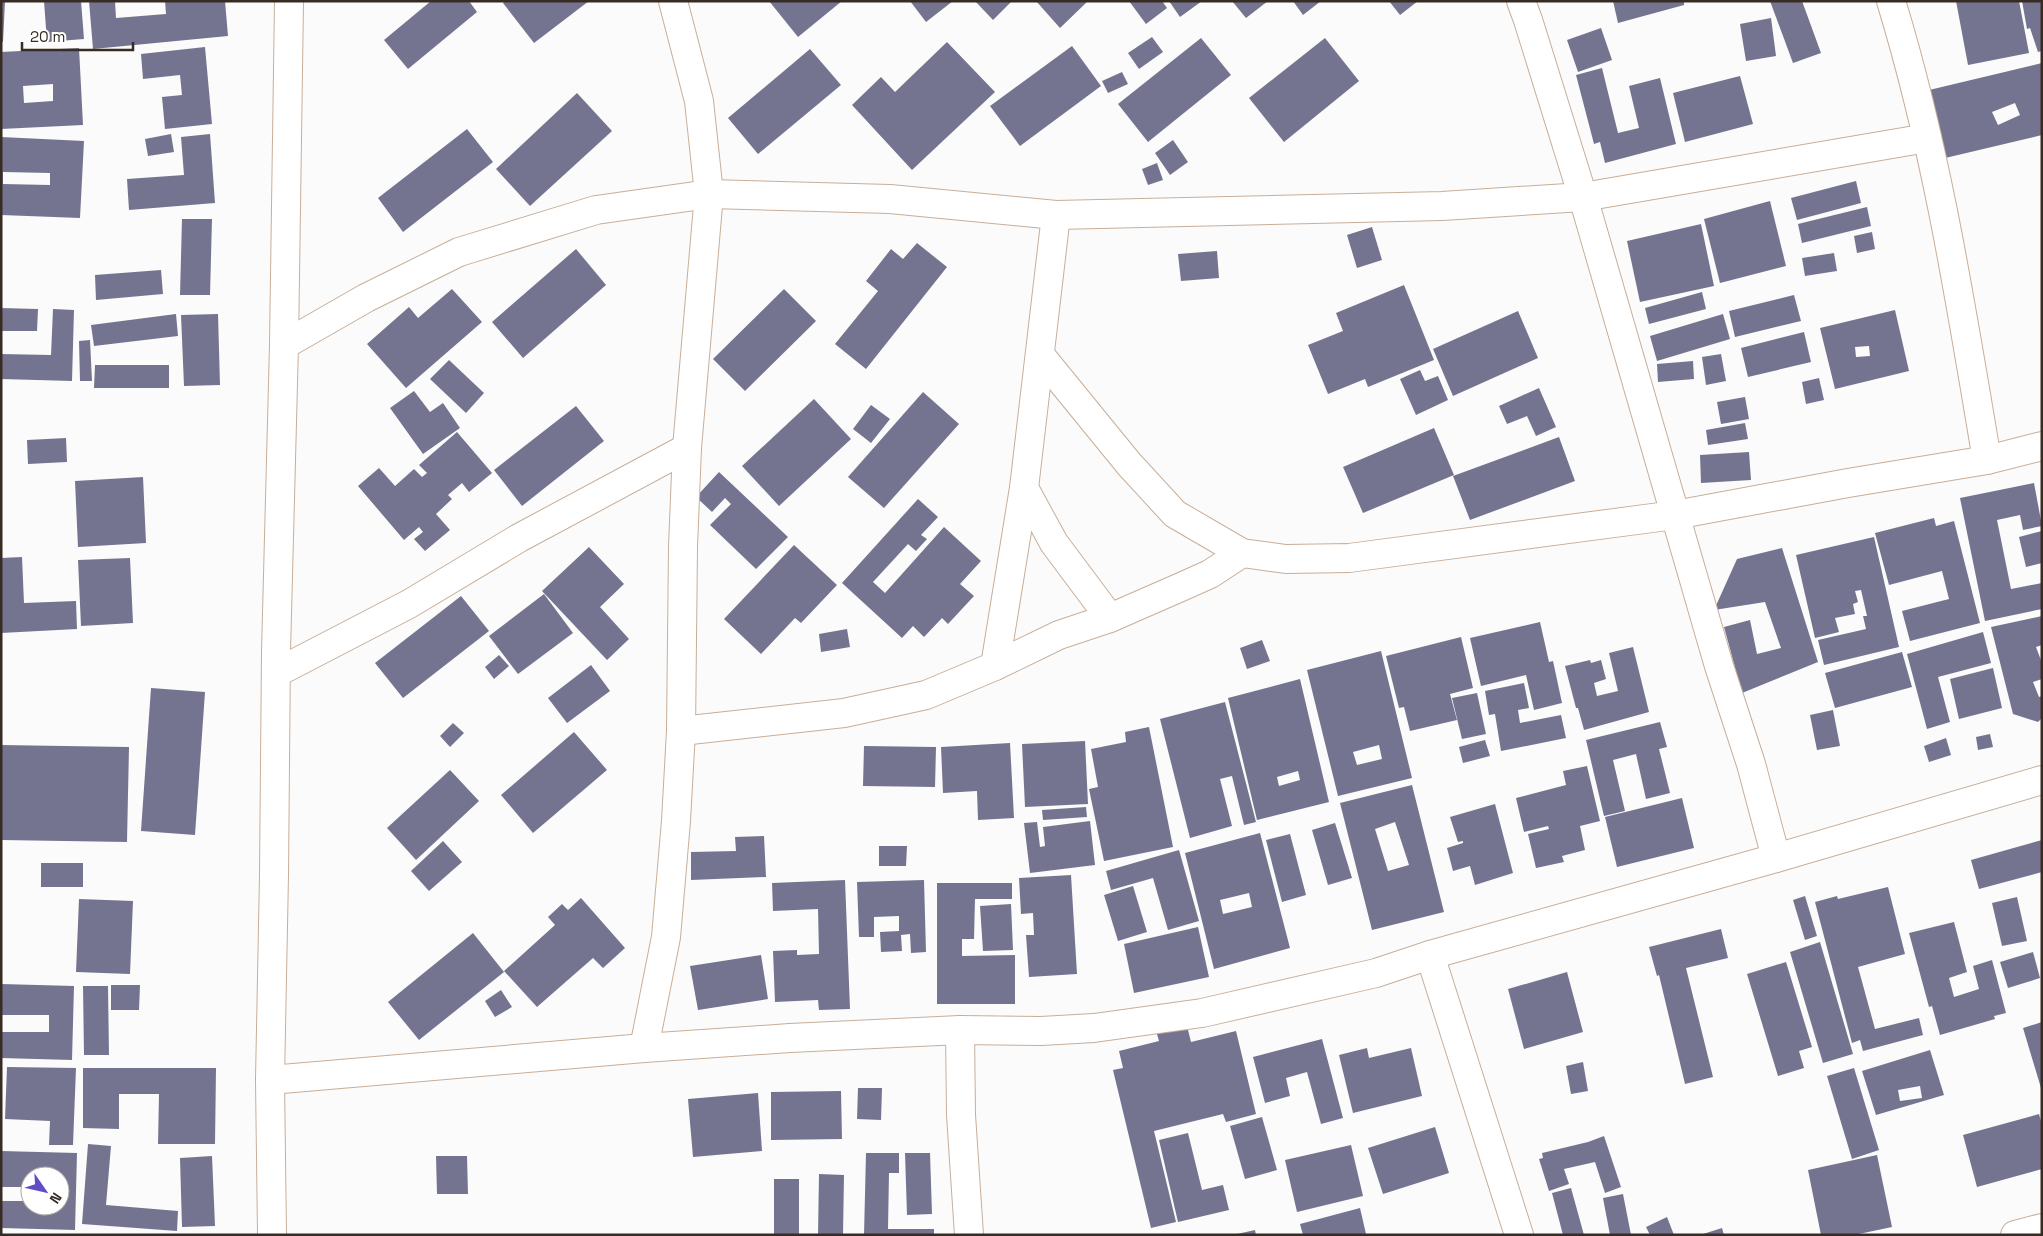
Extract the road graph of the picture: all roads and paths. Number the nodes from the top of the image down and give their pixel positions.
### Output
1 (289, 1) edge
2 (673, 1) edge
3 (1521, 1) edge
4 (1892, 1) edge
5 (1927, 138) junction
6 (709, 194) junction
7 (1583, 197) junction
8 (1056, 215) junction
9 (284, 345) junction
10 (1041, 356) junction
11 (2042, 446) edge
12 (687, 448) junction
13 (1987, 460) junction
14 (1024, 488) junction
15 (1675, 515) junction
16 (1242, 553) junction
17 (1110, 618) junction
18 (995, 666) junction
19 (276, 673) junction
20 (681, 732) junction
21 (2042, 780) edge
22 (1776, 858) junction
23 (1430, 955) junction
24 (960, 1030) junction
25 (644, 1048) junction
26 (270, 1080) junction
27 (2042, 1228) edge
28 (272, 1235) edge
29 (968, 1235) edge
30 (1519, 1235) edge
31 (2015, 1235) edge

1 - 9 street
2 - 6 street
3 - 7 street
4 - 5 street
5 - 7 street
5 - 13 street
6 - 8 street
6 - 9 street
6 - 12 street
7 - 8 street
7 - 15 street
8 - 10 street
9 - 19 street
10 - 14 street
10 - 16 street
11 - 13 street
12 - 19 street
12 - 20 street
13 - 15 street
14 - 17 street
14 - 18 street
15 - 16 street
15 - 22 street
16 - 17 street
17 - 18 street
18 - 20 street
19 - 26 street
20 - 25 street
21 - 22 street
22 - 23 street
23 - 24 street
23 - 30 street
24 - 25 street
24 - 29 street
25 - 26 street
26 - 28 street
27 - 31 street

